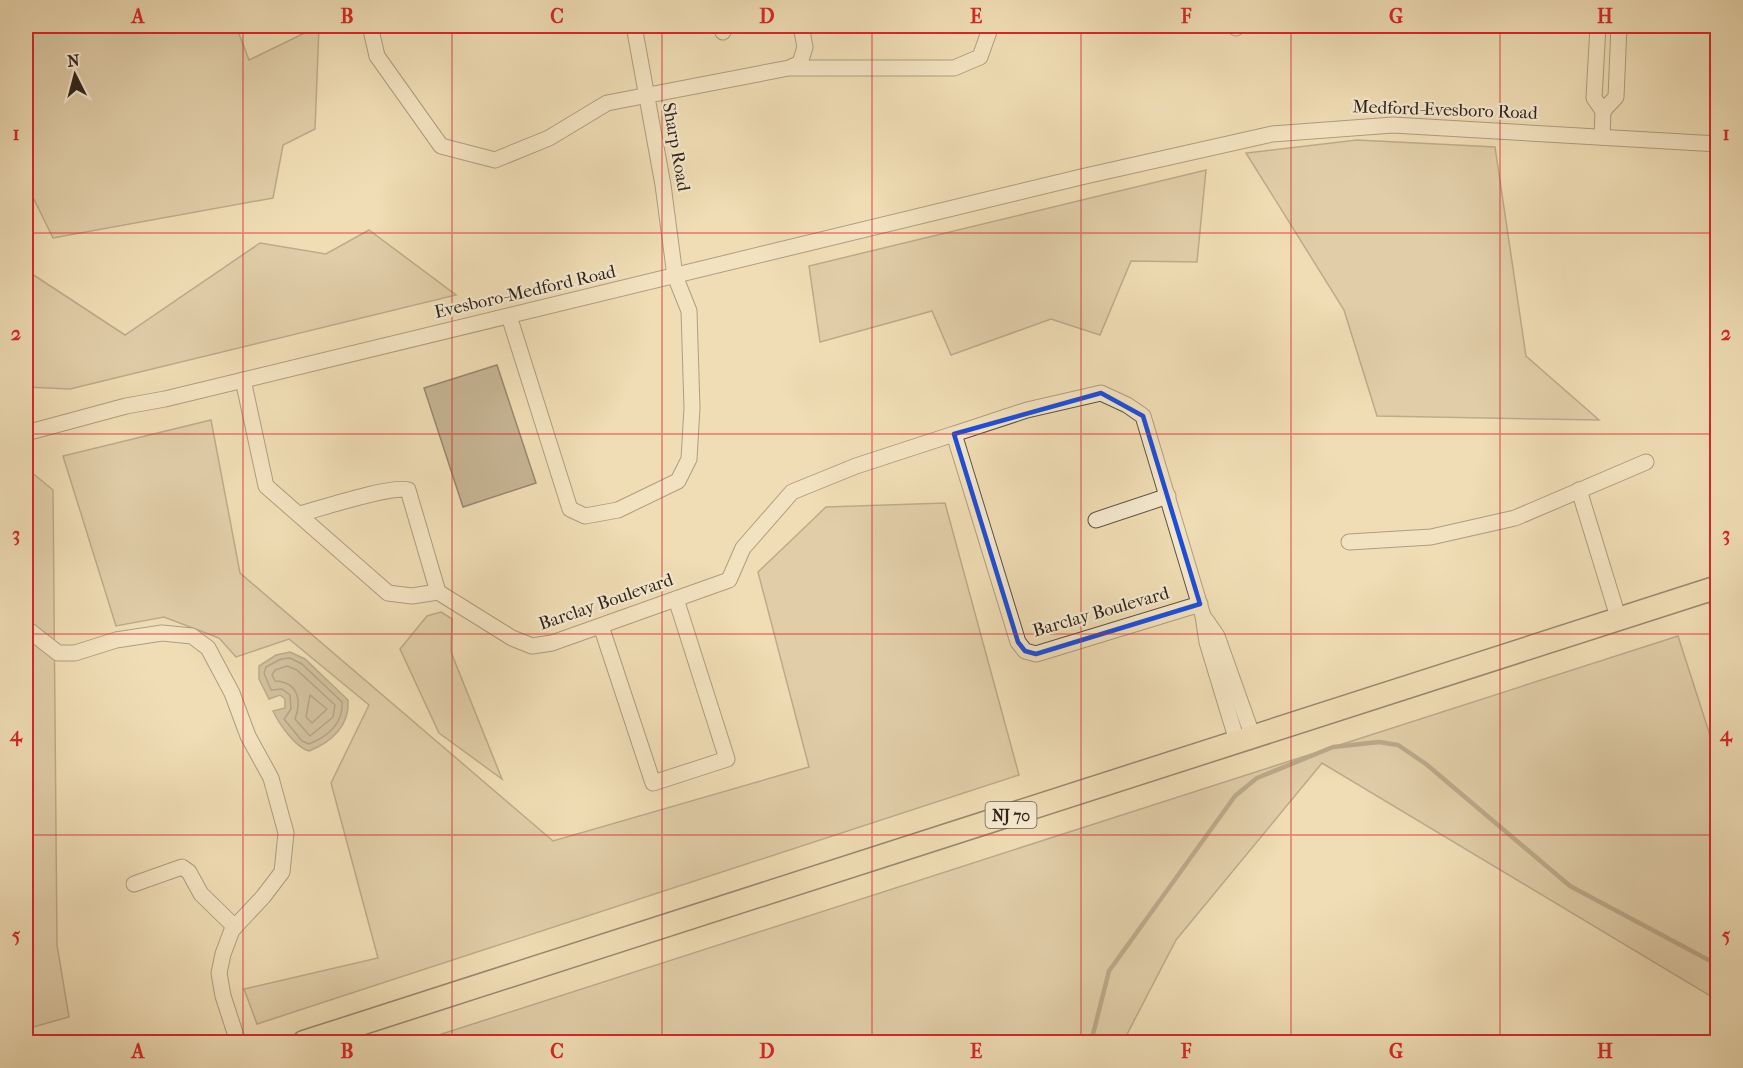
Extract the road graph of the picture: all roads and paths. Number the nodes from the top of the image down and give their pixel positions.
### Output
1 (370, 26) edge
2 (634, 26) edge
3 (801, 26) edge
4 (990, 26) edge
5 (1598, 26) edge
6 (1619, 26) edge
7 (789, 68) junction
8 (647, 98) junction
9 (1603, 111) junction
10 (1602, 137) junction
11 (1718, 144) edge
12 (1034, 189) joint
13 (675, 276) junction
14 (509, 316) junction
15 (243, 380) junction
16 (26, 433) edge
17 (954, 434) junction
18 (1646, 462) dead end
19 (1580, 490) junction
20 (1168, 496) junction
21 (300, 514) junction
22 (1096, 520) dead end
23 (1349, 542) dead end
24 (438, 592) junction
25 (1716, 593) edge
26 (676, 599) junction
27 (1201, 610) junction
28 (1618, 617) junction
29 (601, 626) junction
30 (26, 628) edge
31 (1245, 739) junction
32 (134, 884) dead end
33 (235, 927) junction
34 (238, 1042) edge
35 (304, 1042) edge

1 - 8 street
2 - 8 street, Sharp Road
3 - 7 street
4 - 7 street
5 - 9 street
6 - 9 street
7 - 8 street
8 - 13 street, Sharp Road
9 - 10 street
10 - 11 street, Medford-Evesboro Road
10 - 12 street, Medford-Evesboro Road
12 - 13 street, Evesboro-Medford Road
13 - 14 street, Evesboro-Medford Road
13 - 14 street, Sharp Road
14 - 15 street, Evesboro-Medford Road
15 - 16 street, Evesboro-Medford Road
15 - 21 street
17 - 20 street, Barclay Boulevard
17 - 26 street, Barclay Boulevard
17 - 27 street, Barclay Boulevard
18 - 19 street
19 - 23 street
19 - 28 street
20 - 22 street
20 - 27 street, Barclay Boulevard
21 - 24 street
21 - 24 street
24 - 29 street, Barclay Boulevard
25 - 28 highway, NJ 70
26 - 29 street, Barclay Boulevard
26 - 29 street
27 - 31 street, Barclay Boulevard
28 - 31 highway, NJ 70
30 - 33 street
31 - 35 highway, NJ 70
32 - 33 street
33 - 34 street

